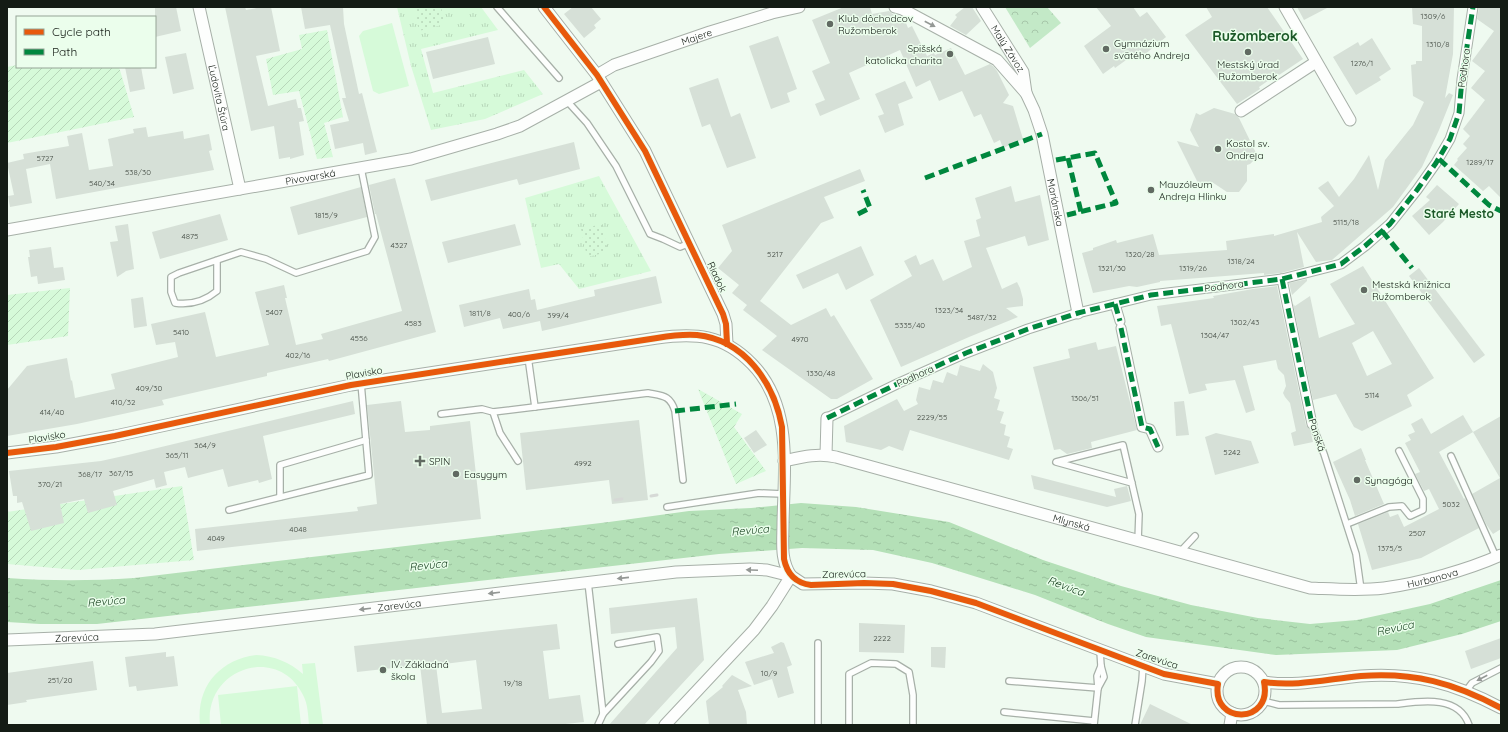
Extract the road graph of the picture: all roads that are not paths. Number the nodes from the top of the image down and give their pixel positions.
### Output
1 (199, 7) edge
2 (497, 7) edge
3 (544, 7) edge
4 (799, 7) edge
5 (895, 7) edge
6 (982, 7) edge
7 (1285, 7) edge
8 (1473, 7) edge
9 (1316, 62) junction
10 (559, 78) dead end
11 (599, 79) junction
12 (1026, 93) junction
13 (567, 100) junction
14 (1241, 111) dead end
15 (1350, 120) dead end
16 (361, 168) junction
17 (240, 189) junction
18 (7, 230) edge
19 (690, 243) junction
20 (217, 260) junction
21 (1282, 279) junction
22 (1115, 304) junction
23 (1078, 314) junction
24 (727, 344) junction
25 (528, 357) junction
26 (361, 383) junction
27 (535, 407) junction
28 (493, 412) junction
29 (441, 414) dead end
30 (827, 418) joint
31 (1312, 424) joint
32 (366, 440) junction
33 (1158, 448) dead end
34 (1399, 451) dead end
35 (7, 453) edge
36 (826, 455) junction
37 (1451, 456) dead end
38 (518, 461) dead end
39 (784, 461) junction
40 (683, 480) dead end
41 (1132, 482) junction
42 (280, 497) junction
43 (783, 499) junction
44 (667, 506) dead end
45 (229, 510) dead end
46 (1347, 524) junction
47 (1196, 536) dead end
48 (1138, 541) junction
49 (1180, 552) junction
50 (1498, 556) edge
51 (791, 576) junction
52 (588, 582) junction
53 (1361, 590) junction
54 (7, 640) edge
55 (818, 643) dead end
56 (618, 644) dead end
57 (1100, 651) junction
58 (1143, 666) junction
59 (1501, 668) edge
60 (1008, 682) dead end
61 (1264, 682) junction
62 (1218, 684) junction
63 (1098, 688) junction
64 (1466, 691) junction
65 (1263, 701) junction
66 (1501, 708) edge
67 (1004, 712) dead end
68 (1232, 713) junction
69 (602, 714) junction
70 (1094, 723) edge
71 (598, 725) edge
72 (665, 725) edge
73 (818, 725) edge
74 (849, 725) edge
75 (913, 725) edge
76 (1135, 725) edge
77 (1230, 725) edge
78 (1469, 725) edge

1 - 17 street, Ľudovíta Štúra
2 - 10 lane
3 - 11 street, Riadok
4 - 11 street, Majere
5 -> 12 street
6 - 12 street, Malý Závoz
7 - 9 street
8 - 21 street, Podhora
9 - 14 street
9 - 15 street
11 - 13 street, Pivovarská
11 - 19 street, Riadok
12 - 23 street, Mariánska
13 - 16 street, Pivovarská
13 - 19 lane
16 - 17 street, Pivovarská
16 - 20 lane
17 - 18 street, Pivovarská
19 - 24 street, Riadok
20 - 20 lane
21 - 22 street, Podhora
21 - 31 street, Panská
22 - 23 street, Podhora
22 - 33 street
23 - 30 street, Podhora
24 - 25 street, Plavisko
24 - 39 street
25 - 26 street, Plavisko
25 - 27 lane
26 - 32 lane
26 - 35 street, Plavisko
27 - 28 lane
27 - 40 lane
28 - 29 lane
28 - 38 lane
30 - 36 street
31 - 46 lane, Panská
32 - 42 lane
32 - 42 lane
34 - 46 lane
36 - 39 street, Mlynská
36 - 48 street, Mlynská
37 - 50 lane
39 - 43 street
41 - 41 lane
41 - 48 lane
42 - 45 lane
43 - 44 lane
43 - 51 street
46 - 53 lane, Panská
47 - 49 lane
48 - 49 street, Mlynská
49 - 53 street, Mlynská
50 - 53 street, Hurbanova
51 -> 52 street, Zarevúca
51 - 57 street, Zarevúca
51 - 72 street
52 -> 54 street, Zarevúca
52 - 69 lane
55 - 73 lane
56 - 69 lane
57 - 58 street, Zarevúca
57 - 63 lane
58 - 62 street, Zarevúca
58 - 76 lane
59 -> 64 lane
60 - 63 lane
61 - 62 street
61 - 64 street
61 - 65 street
62 - 68 street
63 - 70 lane
64 - 66 street
65 - 68 street
65 - 78 lane
67 - 70 lane
68 - 77 street
69 - 71 lane
74 - 75 lane

